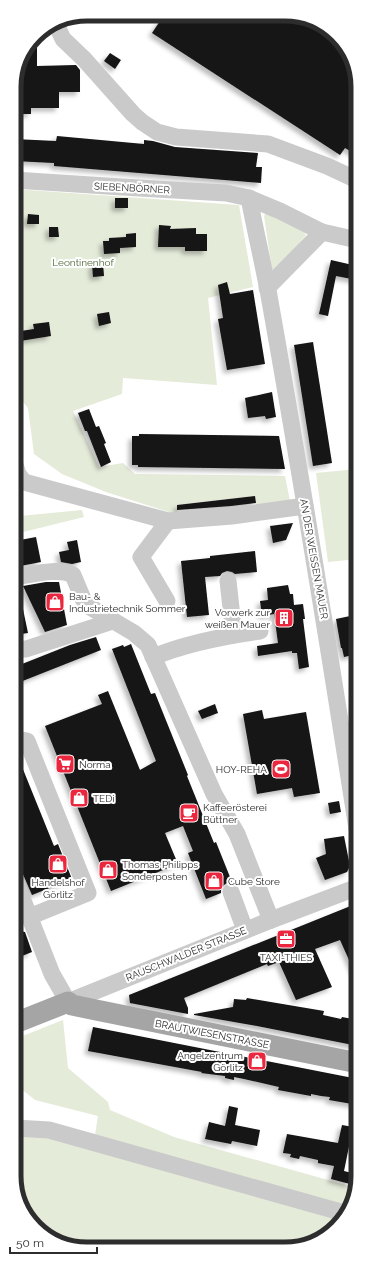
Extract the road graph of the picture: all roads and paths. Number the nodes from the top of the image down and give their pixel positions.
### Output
1 (58, 28) edge
2 (351, 177) edge
3 (21, 180) edge
4 (249, 198) junction
5 (322, 232) junction
6 (351, 239) edge
7 (268, 288) junction
8 (21, 485) edge
9 (305, 506) junction
10 (168, 521) junction
11 (21, 576) edge
12 (228, 581) dead end
13 (168, 601) dead end
14 (113, 621) junction
15 (260, 631) dead end
16 (234, 635) junction
17 (21, 649) edge
18 (153, 657) junction
19 (21, 741) edge
20 (351, 785) edge
21 (351, 890) edge
22 (231, 892) dead end
23 (21, 895) edge
24 (29, 916) junction
25 (271, 920) junction
26 (245, 930) junction
27 (68, 1002) junction
28 (21, 1021) edge
29 (351, 1062) edge
30 (21, 1128) edge
31 (340, 1212) edge

1 - 2 street
3 - 4 street, SIEBENBÖRNER
4 - 5 street, SIEBENBÖRNER
4 - 7 street, AN DER WEISSEN MAUER
5 - 6 street, SIEBENBÖRNER
5 - 7 street
7 - 9 street, AN DER WEISSEN MAUER
8 - 10 street
9 - 10 street
9 - 20 street, AN DER WEISSEN MAUER
10 - 13 street
11 - 14 street
12 - 16 street
14 - 17 street
14 - 18 street
15 - 16 street
16 - 18 street
18 - 25 street
19 - 24 street
21 - 25 street, RAUSCHWALDER STRASSE
22 - 26 street
23 - 24 street
24 - 27 street
25 - 26 street, RAUSCHWALDER STRASSE
26 - 27 street, RAUSCHWALDER STRASSE
27 - 28 main road, RAUSCHWALDER STRASSE
27 - 29 main road, BRAUTWIESENSTRASSE
30 - 31 street

